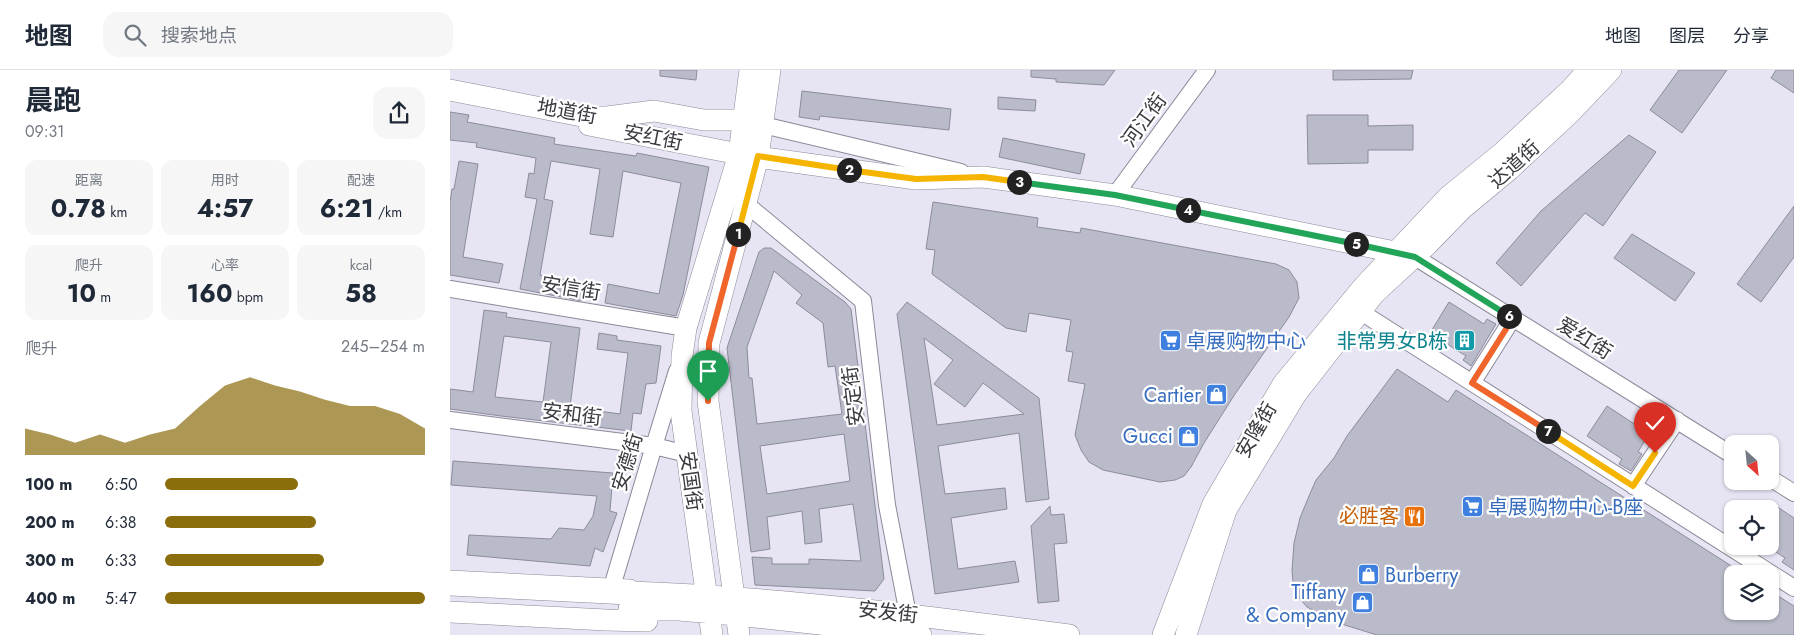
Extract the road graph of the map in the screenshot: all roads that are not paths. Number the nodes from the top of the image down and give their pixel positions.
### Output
1 (750, 70) edge
2 (770, 70) edge
3 (1207, 70) edge
4 (1588, 70) edge
5 (1611, 70) edge
6 (450, 90) edge
7 (450, 98) edge
8 (743, 120) junction
9 (763, 125) junction
10 (748, 155) junction
11 (983, 177) junction
12 (1115, 195) junction
13 (746, 204) junction
14 (1405, 254) junction
15 (450, 289) edge
16 (1361, 312) junction
17 (1513, 318) junction
18 (686, 328) junction
19 (682, 356) junction
20 (1472, 383) junction
21 (450, 420) edge
22 (1677, 420) junction
23 (654, 446) junction
24 (1724, 450) edge
25 (687, 454) junction
26 (1779, 484) edge
27 (1633, 486) junction
28 (1794, 493) edge
29 (450, 571) edge
30 (450, 583) edge
31 (1794, 588) edge
32 (624, 594) junction
33 (450, 600) edge
34 (708, 605) junction
35 (450, 612) edge
36 (907, 613) junction
37 (737, 616) edge
38 (604, 628) edge
39 (712, 635) edge
40 (915, 635) edge
41 (1069, 635) edge
42 (1163, 635) edge
43 (1186, 635) edge

1 - 8 main road
2 - 9 main road
3 - 12 street, 河江街
4 - 14 main road, 达道街
5 - 14 main road, 达道街
6 - 8 main road, 地道街
7 - 10 main road, 安红街
8 - 10 main road
9 - 10 main road
9 - 11 street
10 - 11 main road, 安红街
10 - 13 main road, 安国街
10 - 18 main road, 安国街
11 - 12 main road, 安红街
12 - 14 main road, 安红街
13 - 36 street, 安定街
13 - 37 main road, 安国街
14 - 16 main road, 安隆街
14 - 17 street, 爱红街
14 - 42 main road, 安隆街
15 - 18 street, 安信街
16 - 20 street
16 - 43 main road, 安隆街
17 - 20 street
17 - 22 street, 爱红街
18 - 19 main road, 安国街
19 - 23 street, 安德街
19 - 25 main road, 安国街
20 - 27 street
21 - 23 street, 安和街
22 - 24 street, 爱红街
22 - 27 street
23 - 25 street, 安和街
23 - 32 street, 安德街
25 - 34 main road, 安国街
26 - 28 street
27 - 31 street
29 - 32 main road, 安发街
30 - 32 highway, 安发街
32 - 33 highway, 安发街
32 - 34 main road, 安发街
32 - 34 main road, 安发街
34 - 37 main road, 安发街
34 - 38 main road, 安发街
34 - 39 main road, 安国街
35 - 38 main road, 安发街
36 - 37 main road, 安发街
36 - 40 street, 安定街
36 - 41 main road, 安发街
37 - 40 main road, 安发街

